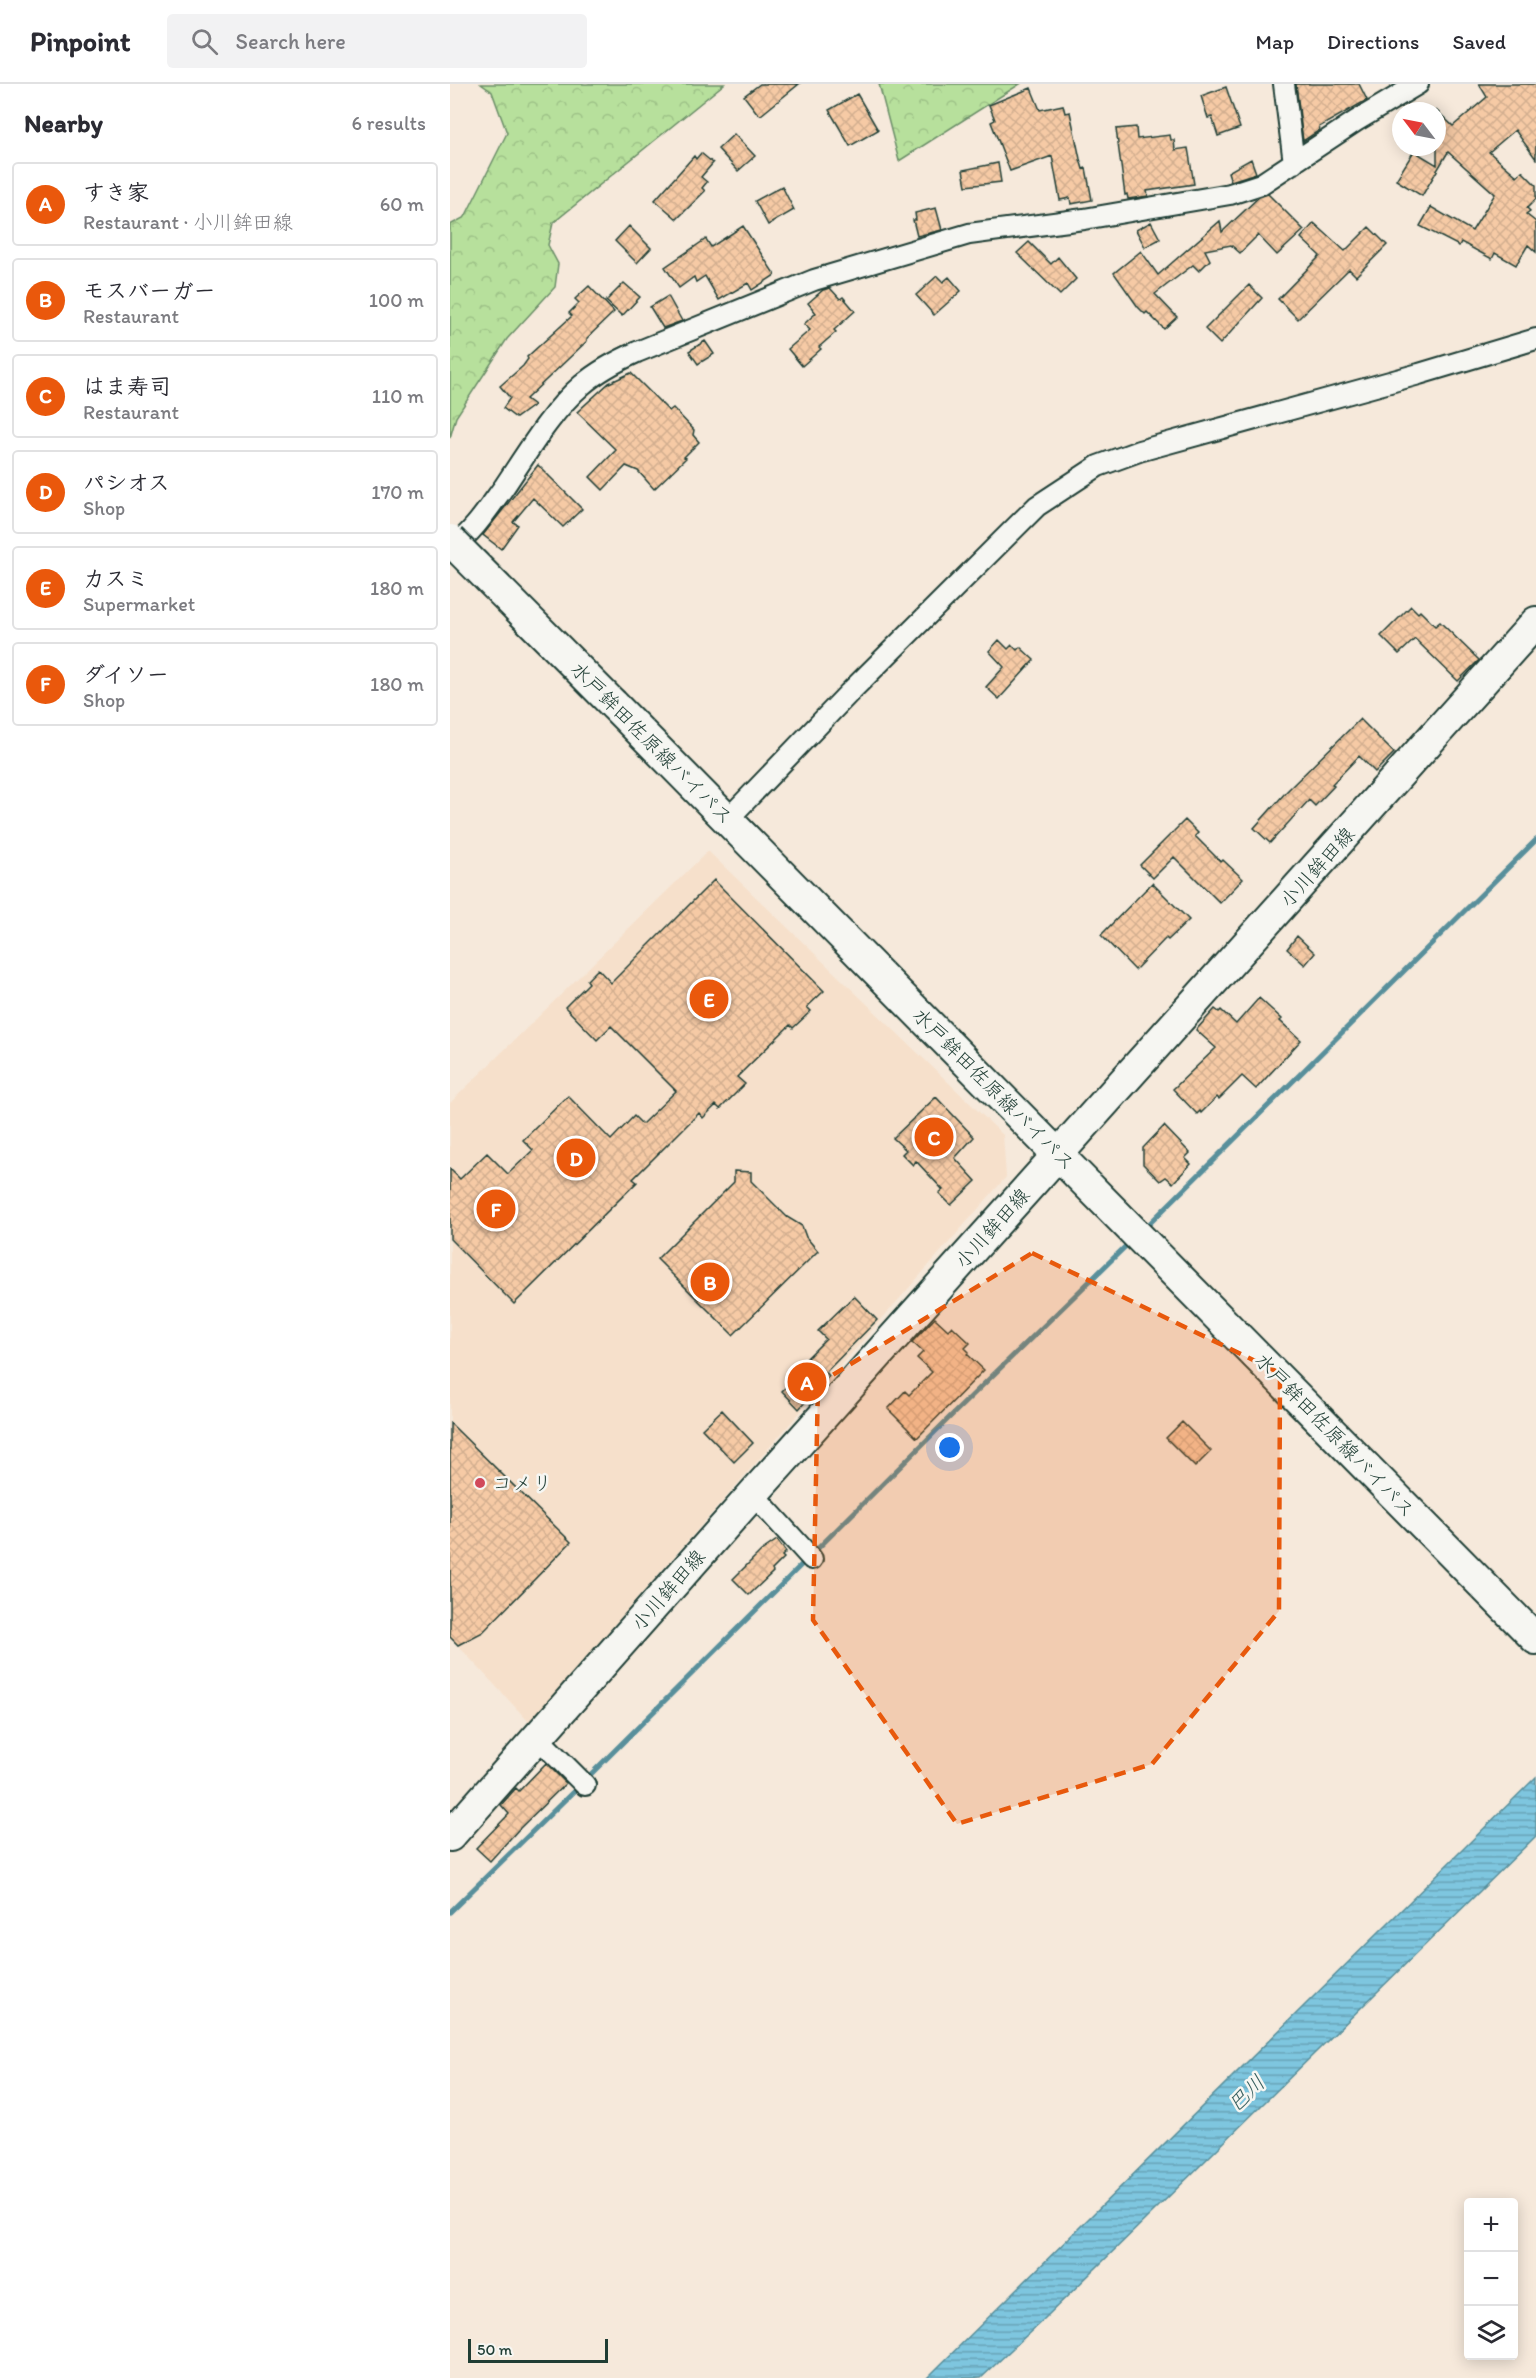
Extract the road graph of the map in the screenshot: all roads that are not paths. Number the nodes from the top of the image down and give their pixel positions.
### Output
1 (1284, 84) edge
2 (1418, 84) edge
3 (1294, 163) junction
4 (1536, 339) edge
5 (450, 540) edge
6 (450, 549) edge
7 (1536, 622) edge
8 (728, 819) junction
9 (1058, 1154) junction
10 (753, 1494) junction
11 (809, 1555) dead end
12 (1536, 1639) edge
13 (538, 1738) junction
14 (581, 1781) dead end
15 (450, 1836) edge

1 - 3 street
2 - 3 street
3 - 6 street
4 - 8 street
5 - 8 main road, 水戸鉾田佐原線バイパス, bridge
7 - 9 main road, 小川鉾田線
8 - 9 main road, 水戸鉾田佐原線バイパス
9 - 10 main road, 小川鉾田線
9 - 12 main road, 水戸鉾田佐原線バイパス
10 - 11 street
10 - 13 main road, 小川鉾田線
13 - 14 street
13 - 15 main road, 小川鉾田線

